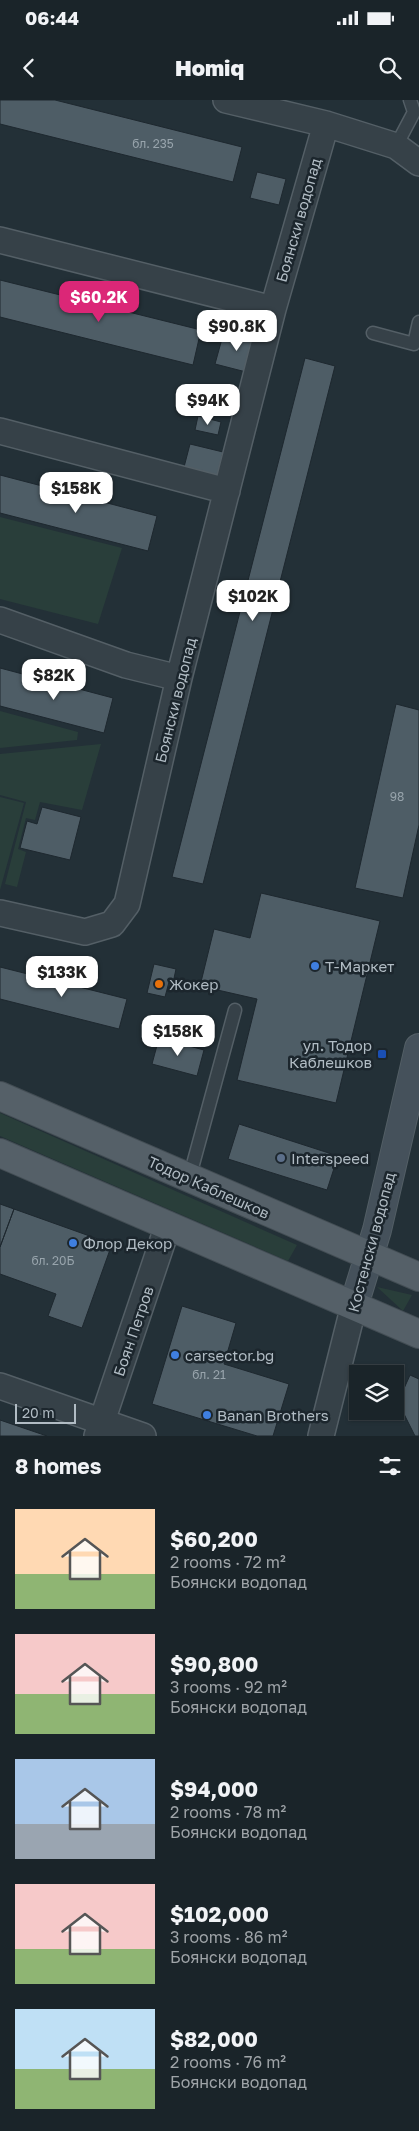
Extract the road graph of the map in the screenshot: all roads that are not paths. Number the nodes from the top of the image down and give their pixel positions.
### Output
1 (226, 100) edge
2 (410, 100) edge
3 (275, 106) edge
4 (326, 124) junction
5 (396, 146) junction
6 (419, 163) edge
7 (0, 240) edge
8 (272, 308) junction
9 (419, 322) edge
10 (373, 333) dead end
11 (0, 432) edge
12 (227, 491) junction
13 (0, 620) edge
14 (180, 678) junction
15 (0, 913) edge
16 (235, 1010) dead end
17 (419, 1048) edge
18 (0, 1096) edge
19 (0, 1153) edge
20 (189, 1179) junction
21 (168, 1225) junction
22 (369, 1256) junction
23 (419, 1277) edge
24 (354, 1305) junction
25 (419, 1334) edge
26 (0, 1386) edge
27 (100, 1429) edge
28 (143, 1436) edge
29 (320, 1436) edge

1 - 3 street
2 - 5 lane
3 - 4 street
4 - 5 street
4 - 8 street, Боянски водопад
5 - 6 street
7 - 8 street
8 - 12 street, Боянски водопад
9 - 10 lane
11 - 12 street
12 - 14 street, Боянски водопад
13 - 14 street
14 - 15 street, Боянски водопад
16 - 20 lane
17 - 22 street, Костенски водопад
18 - 20 main road, Тодор Каблешков
19 - 21 main road
20 - 22 main road, Тодор Каблешков
21 - 24 main road
21 - 27 street, Боян Петров
22 - 23 main road, Тодор Каблешков
22 - 24 street, Костенски водопад
24 - 25 main road
24 - 29 street, Костенски водопад
26 - 27 street
27 - 28 street

